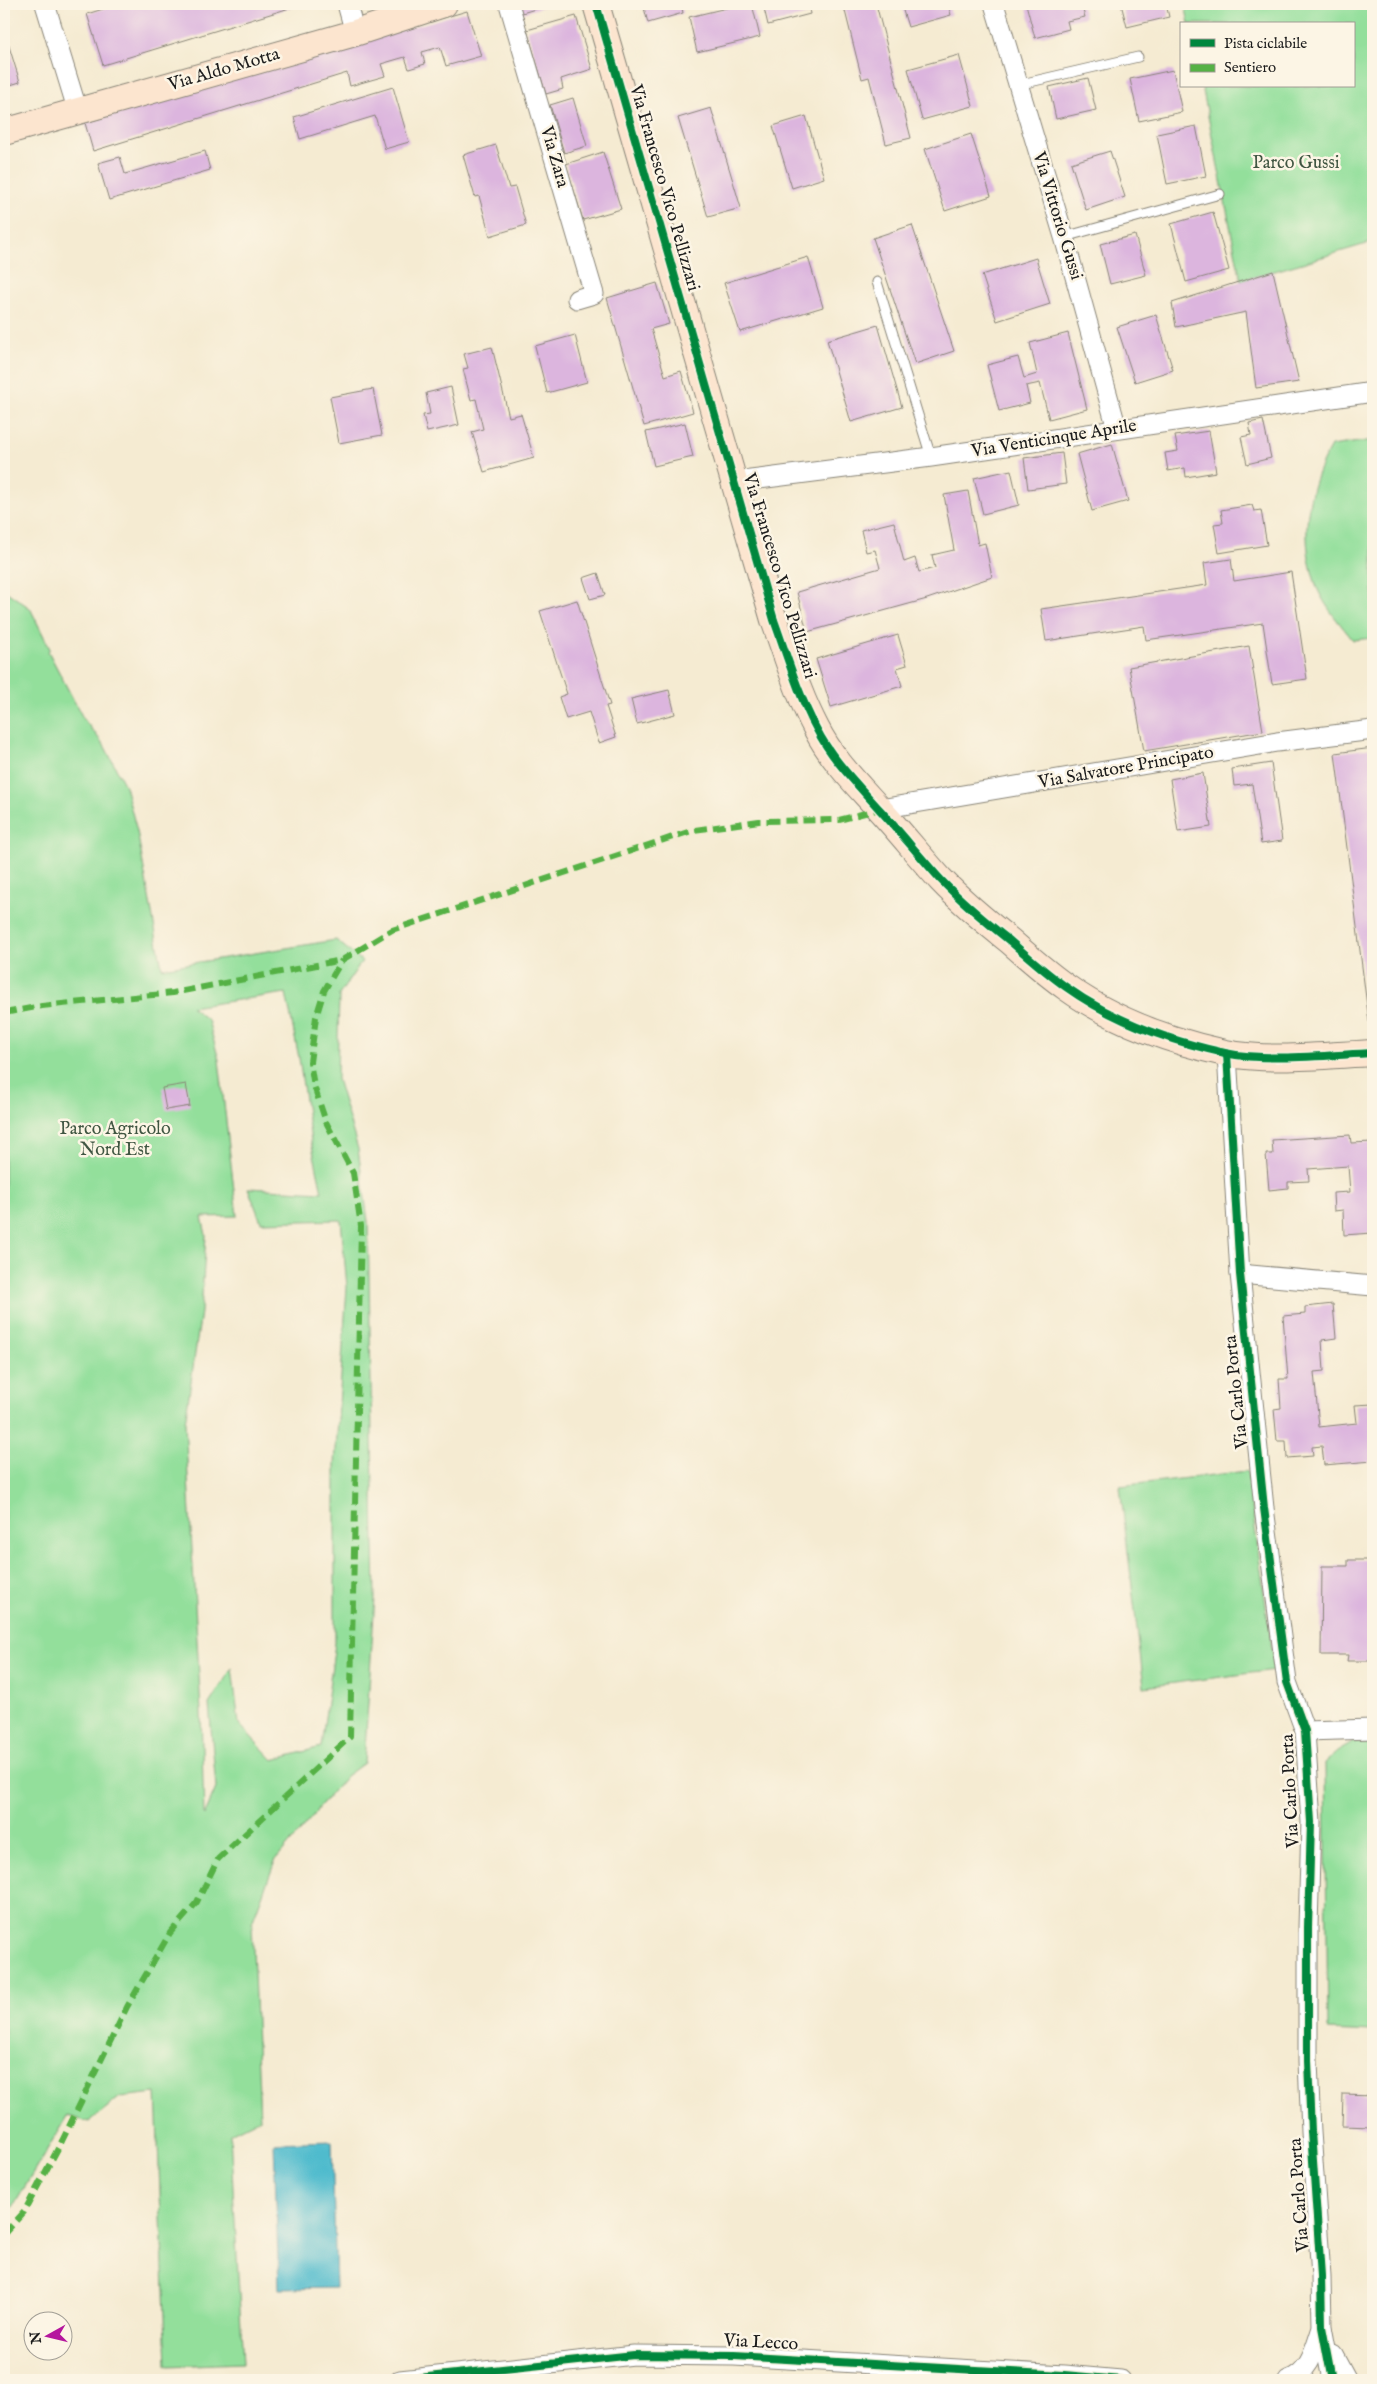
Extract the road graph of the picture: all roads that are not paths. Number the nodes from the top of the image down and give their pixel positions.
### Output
1 (45, 4) edge
2 (347, 4) edge
3 (444, 4) edge
4 (509, 4) edge
5 (596, 4) edge
6 (994, 4) edge
7 (355, 32) junction
8 (1138, 57) dead end
9 (1017, 85) junction
10 (78, 112) junction
11 (4, 132) edge
12 (1220, 194) dead end
13 (1064, 237) junction
14 (877, 282) dead end
15 (577, 299) dead end
16 (1373, 392) edge
17 (1117, 429) junction
18 (931, 457) junction
19 (735, 482) junction
20 (1373, 730) edge
21 (880, 809) junction
22 (1373, 1053) edge
23 (1227, 1054) junction
24 (1240, 1274) junction
25 (1373, 1286) edge
26 (1373, 1729) edge
27 (1305, 1731) junction
28 (1322, 2327) junction
29 (400, 2380) edge
30 (1121, 2380) edge
31 (1288, 2380) edge
32 (1332, 2380) edge
33 (1347, 2380) edge

1 - 10 street
2 - 7 street
3 - 7 street, Via Aldo Motta
4 - 15 street, Via Zara
5 - 19 street, Via Francesco Vico Pellizzari
6 - 9 street, Via Vittorio Gussi
7 - 10 street, Via Aldo Motta
8 - 9 lane
9 - 13 street, Via Vittorio Gussi
10 - 11 street, Via Aldo Motta
12 - 13 lane
13 - 17 street, Via Vittorio Gussi
14 - 18 lane
16 - 17 street, Via Venticinque Aprile
17 - 18 street, Via Venticinque Aprile
18 - 19 street, Via Venticinque Aprile
19 - 21 street, Via Francesco Vico Pellizzari
20 - 21 street, Via Salvatore Principato
21 - 23 street, Via Francesco Vico Pellizzari
22 - 23 street, Via Francesco Vico Pellizzari
23 - 24 street, Via Carlo Porta
24 - 25 street
24 - 27 street, Via Carlo Porta
26 - 27 street
27 - 28 street, Via Carlo Porta
28 - 31 street, Via Carlo Porta
28 - 32 street, Via Carlo Porta
28 - 33 street, Via Carlo Porta
29 - 30 street, Via Lecco

